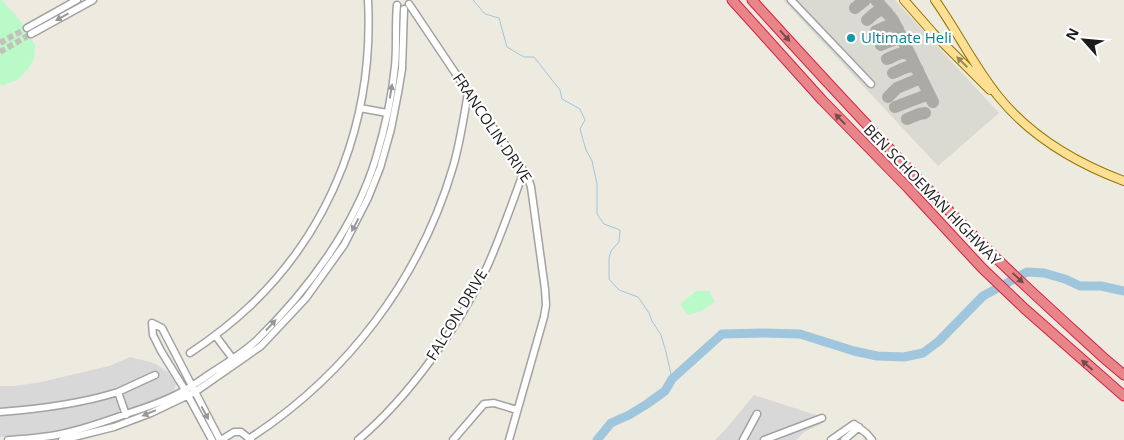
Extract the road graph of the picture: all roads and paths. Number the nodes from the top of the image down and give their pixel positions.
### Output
1 (76, 0) edge
2 (93, 0) edge
3 (368, 0) edge
4 (732, 0) edge
5 (752, 0) edge
6 (791, 0) edge
7 (904, 0) edge
8 (935, 0) edge
9 (403, 4) edge
10 (871, 84) dead end
11 (468, 92) junction
12 (998, 96) junction
13 (360, 108) junction
14 (387, 113) junction
15 (387, 128) junction
16 (524, 171) junction
17 (1124, 181) edge
18 (364, 197) junction
19 (338, 240) junction
20 (344, 245) junction
21 (303, 296) junction
22 (215, 335) junction
23 (258, 343) junction
24 (190, 353) dead end
25 (233, 359) junction
26 (155, 375) dead end
27 (1124, 375) edge
28 (193, 389) junction
29 (118, 392) junction
30 (186, 393) junction
31 (1124, 396) edge
32 (517, 410) junction
33 (0, 412) edge
34 (126, 414) junction
35 (758, 414) dead end
36 (822, 418) dead end
37 (857, 425) junction
38 (101, 427) junction
39 (32, 439) edge
40 (250, 439) edge
41 (8, 440) edge
42 (62, 440) edge
43 (212, 440) edge
44 (220, 440) edge
45 (358, 440) edge
46 (453, 440) edge
47 (509, 440) edge
48 (744, 440) edge
49 (764, 440) edge
50 (830, 440) edge
51 (844, 440) edge
52 (872, 440) edge

2 -> 1 street
3 - 13 street
31 -> 4 highway, BEN SCHOEMAN HIGHWAY
5 -> 27 highway, BEN SCHOEMAN HIGHWAY
6 - 10 street
12 -> 7 main road
8 - 12 main road
9 - 11 street, FRANCOLIN DRIVE
14 -> 9 street
9 - 15 street
11 - 16 street, FRANCOLIN DRIVE
11 - 40 street
12 - 17 main road
13 - 14 street
13 - 22 street
14 - 15 street
15 - 18 street
16 - 32 street, FRANCOLIN DRIVE
16 - 45 street, FALCON DRIVE
18 - 19 street
18 -> 20 street
19 - 20 street
19 - 21 street
20 - 21 street
21 - 23 street
22 - 24 street
22 - 25 street
23 - 25 street
23 - 28 street
25 - 28 street
26 - 29 street
28 - 30 street
28 - 30 street
28 -> 44 street
29 - 33 street
29 - 34 street
30 - 34 street
30 -> 38 street
30 - 43 street
32 - 46 street
32 - 47 street, FRANCOLIN DRIVE
34 - 38 street
35 - 48 street
36 - 49 street
37 - 50 street
37 - 51 street
37 - 52 street
38 - 39 street
38 - 42 street
39 - 41 street
40 - 44 street

